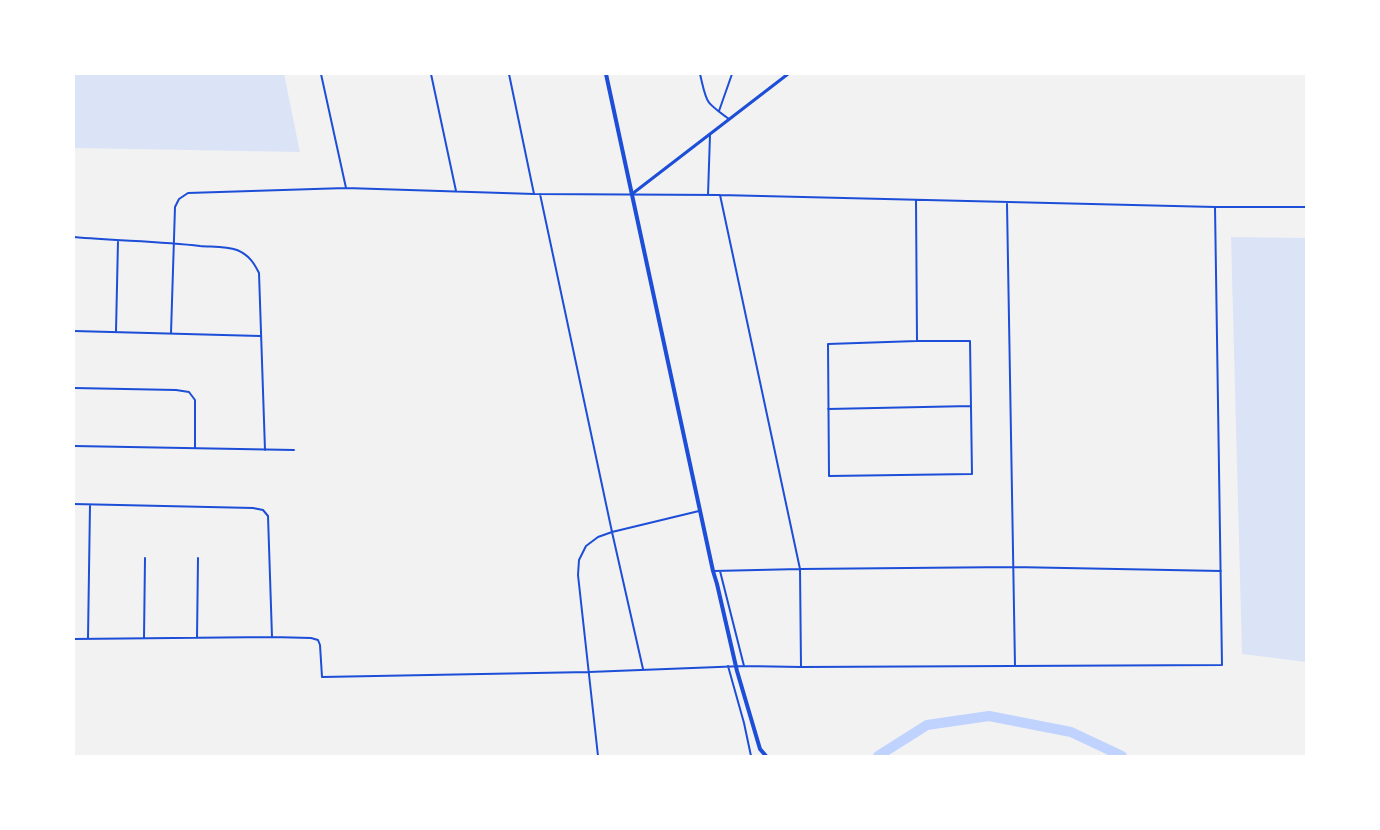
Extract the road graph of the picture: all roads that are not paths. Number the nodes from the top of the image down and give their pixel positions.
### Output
1 (321, 74) edge
2 (430, 74) edge
3 (509, 74) edge
4 (606, 74) edge
5 (700, 74) edge
6 (732, 74) edge
7 (788, 74) edge
8 (719, 111) junction
9 (730, 119) junction
10 (710, 134) junction
11 (346, 188) junction
12 (456, 190) junction
13 (534, 194) junction
14 (540, 194) junction
15 (632, 194) junction
16 (708, 195) junction
17 (720, 195) junction
18 (916, 201) junction
19 (1007, 202) junction
20 (1215, 207) junction
21 (1306, 207) edge
22 (74, 237) edge
23 (118, 241) junction
24 (175, 243) junction
25 (74, 331) edge
26 (116, 331) junction
27 (171, 333) junction
28 (261, 336) junction
29 (916, 341) junction
30 (74, 388) edge
31 (971, 406) junction
32 (828, 409) junction
33 (74, 446) edge
34 (195, 448) junction
35 (265, 450) junction
36 (294, 450) dead end
37 (74, 504) edge
38 (90, 505) junction
39 (699, 511) junction
40 (612, 532) junction
41 (145, 558) dead end
42 (198, 558) dead end
43 (1013, 567) junction
44 (800, 568) junction
45 (713, 571) junction
46 (720, 571) junction
47 (1221, 571) junction
48 (272, 637) junction
49 (88, 638) junction
50 (144, 638) junction
51 (197, 638) junction
52 (74, 639) edge
53 (728, 666) junction
54 (744, 666) junction
55 (1015, 666) junction
56 (801, 667) junction
57 (644, 669) junction
58 (589, 672) junction
59 (598, 756) edge
60 (751, 756) edge
61 (765, 756) edge

1 - 11 street
2 - 12 street
3 - 13 street
4 - 15 main road
5 - 8 street
6 - 8 street
7 - 9 street
8 - 9 street
9 - 10 street
10 - 15 street
10 - 16 street
11 - 12 street
11 - 24 street
12 - 13 street
13 - 14 street
14 - 15 street
14 - 40 street
15 - 16 street
15 - 39 main road
16 - 17 street
17 - 18 street
17 - 44 street
18 - 19 street
18 - 29 street
19 - 20 street
19 - 43 street
20 - 21 street
20 - 47 street
22 - 23 street
23 - 24 street
23 - 26 street
24 - 27 street
24 - 28 street
25 - 26 street
26 - 27 street
27 - 28 street
28 - 35 street
29 - 31 street
29 - 32 street
30 - 34 street
31 - 32 street
31 - 32 street
33 - 34 street
34 - 35 street
35 - 36 street
37 - 38 street
38 - 48 street
38 - 49 street
39 - 40 street
39 - 45 main road
40 - 57 street
40 - 58 street
41 - 50 street
42 - 51 street
43 - 44 street
43 - 47 street
43 - 55 street
44 - 46 street
44 - 56 street
45 - 46 street
45 - 61 main road
46 - 54 street
47 - 55 street
48 - 51 street
48 - 58 street
49 - 50 street
49 - 52 street
50 - 51 street
53 - 54 street
53 - 57 street
53 - 60 street
54 - 56 street
55 - 56 street
57 - 58 street
58 - 59 street

